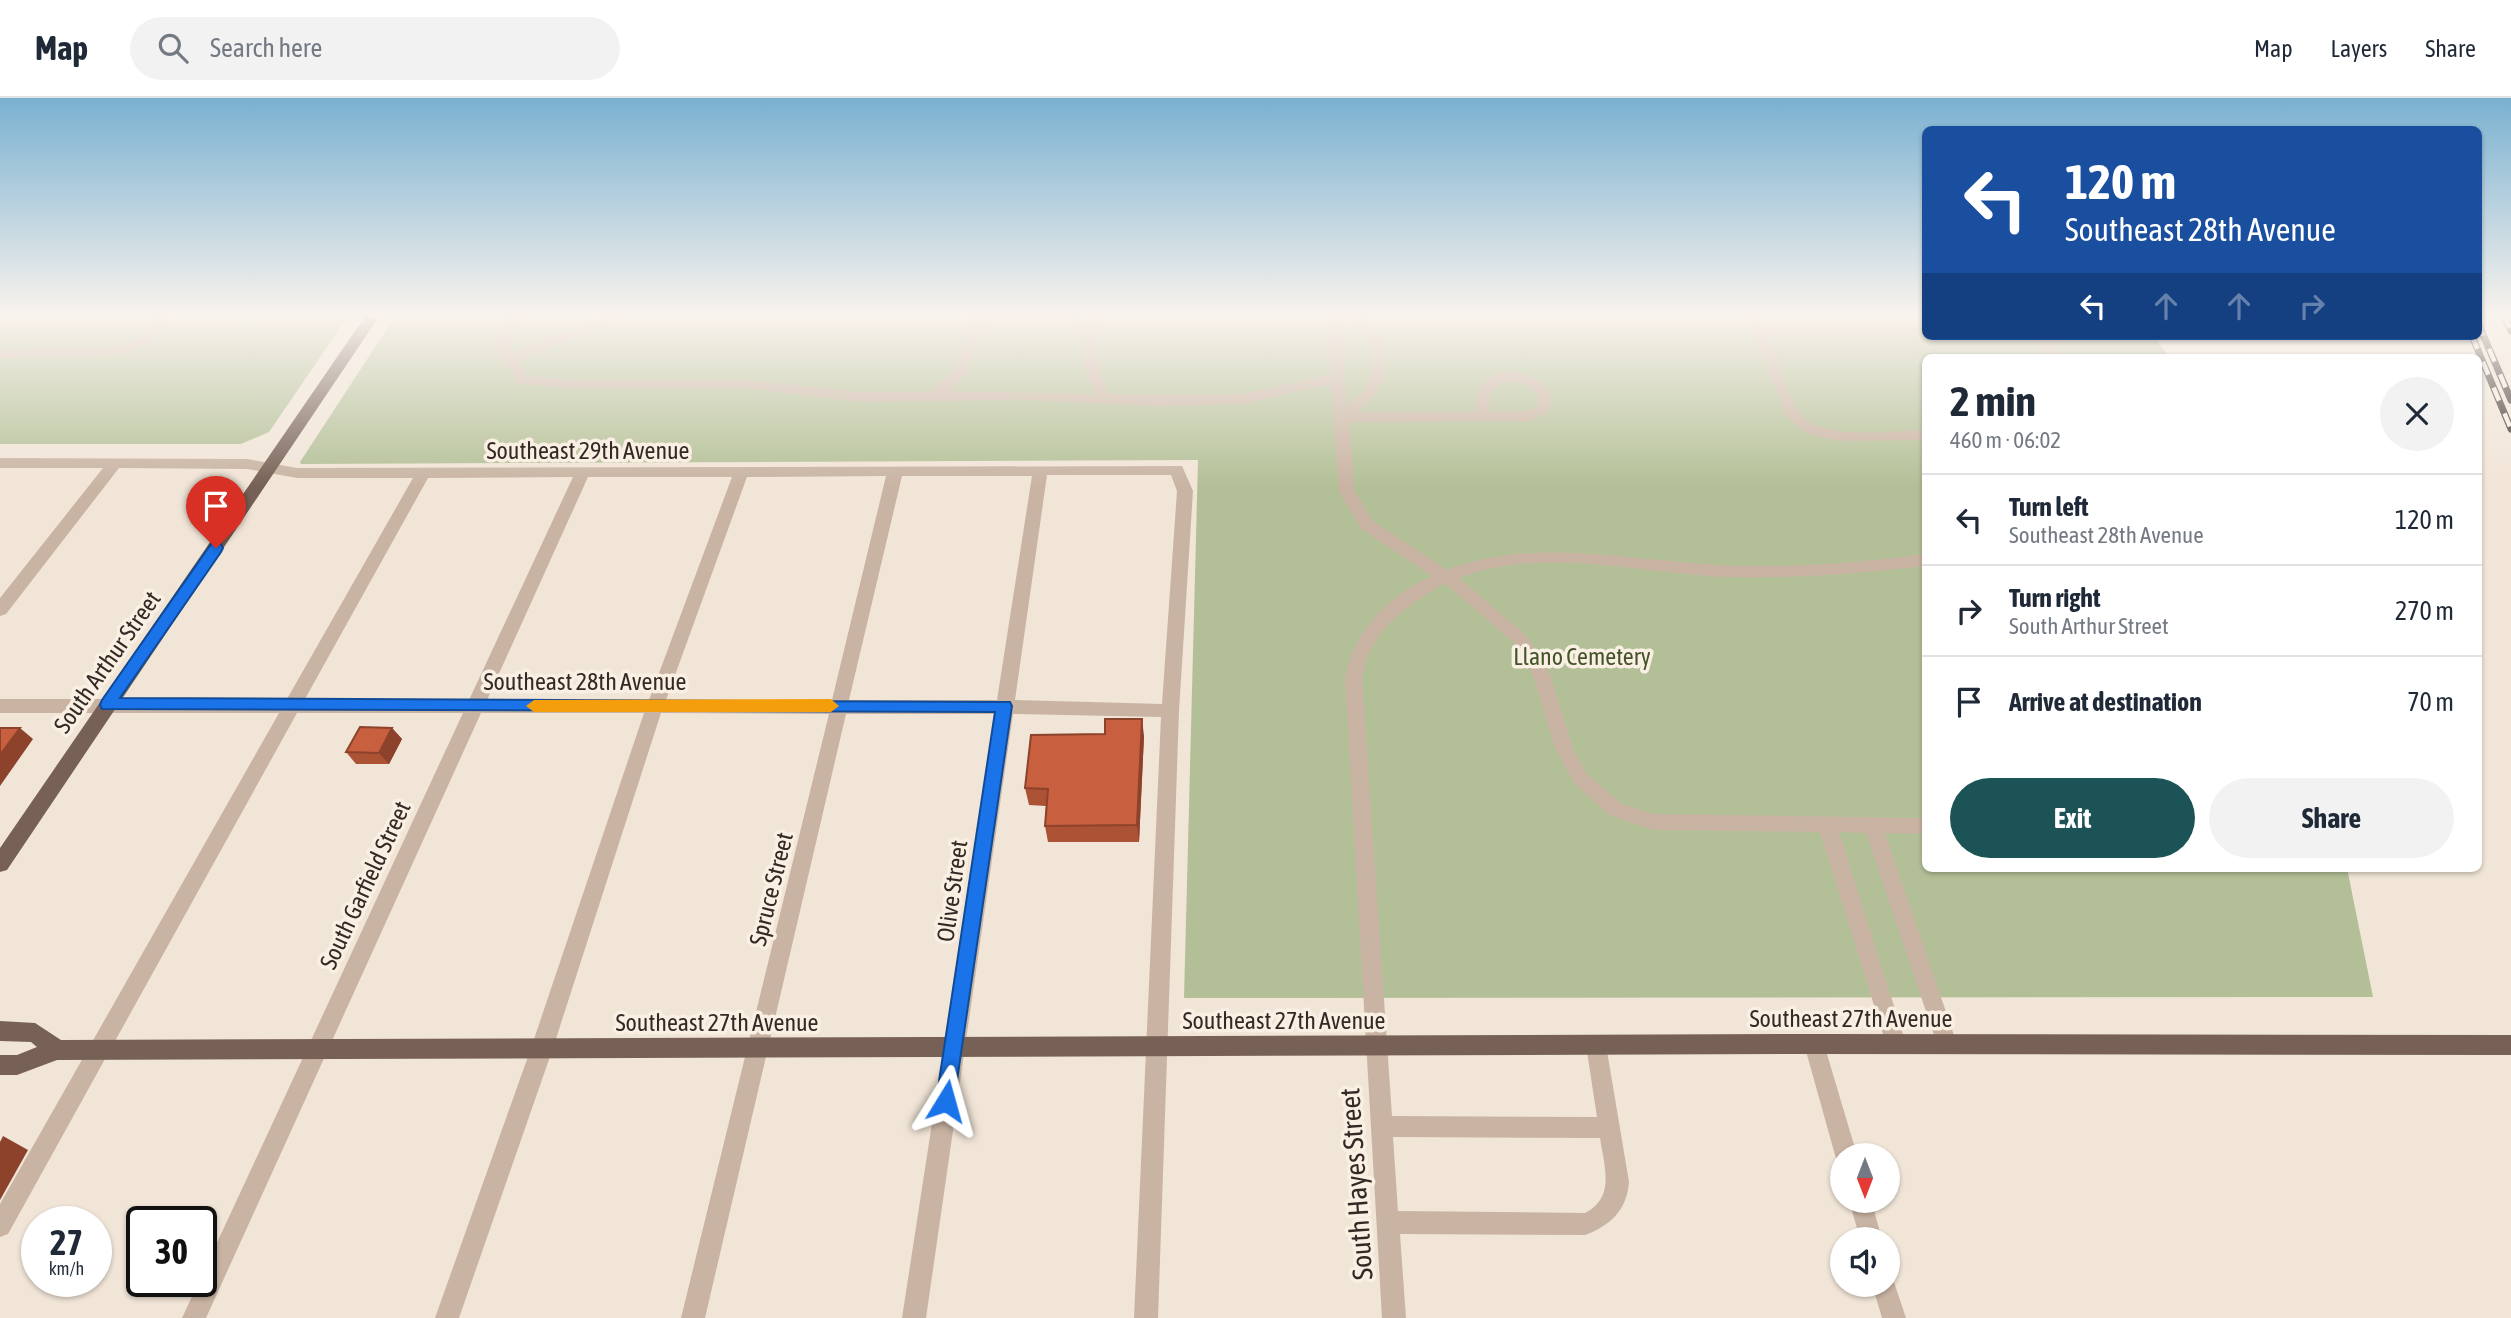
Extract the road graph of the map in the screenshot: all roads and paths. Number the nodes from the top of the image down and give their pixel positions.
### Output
1 (335, 372) edge
2 (518, 372) edge
3 (961, 372) edge
4 (1091, 372) edge
5 (1338, 372) edge
6 (1381, 372) edge
7 (1776, 372) edge
8 (1338, 377) junction
9 (928, 398) junction
10 (1106, 399) junction
11 (1482, 416) dead end
12 (1341, 417) junction
13 (1922, 435) edge
14 (0, 463) edge
15 (115, 463) junction
16 (271, 468) junction
17 (1040, 471) junction
18 (741, 472) junction
19 (895, 472) junction
20 (423, 473) junction
21 (582, 473) junction
22 (1922, 560) edge
23 (1443, 577) junction
24 (0, 610) edge
25 (107, 705) junction
26 (292, 705) junction
27 (0, 706) edge
28 (475, 706) junction
29 (655, 706) junction
30 (841, 706) junction
31 (1004, 706) junction
32 (1170, 711) junction
33 (1827, 825) junction
34 (1873, 826) junction
35 (1922, 826) edge
36 (0, 864) edge
37 (0, 1031) edge
38 (1814, 1044) junction
39 (1896, 1044) junction
40 (1947, 1044) junction
41 (1596, 1045) junction
42 (2511, 1045) edge
43 (1157, 1046) junction
44 (1377, 1046) junction
45 (954, 1047) junction
46 (317, 1048) junction
47 (542, 1048) junction
48 (759, 1048) junction
49 (57, 1050) junction
50 (99, 1050) junction
51 (0, 1065) edge
52 (1382, 1126) junction
53 (1610, 1128) junction
54 (1843, 1143) edge
55 (1388, 1222) junction
56 (0, 1226) edge
57 (1888, 1297) edge
58 (194, 1318) edge
59 (447, 1318) edge
60 (693, 1318) edge
61 (914, 1318) edge
62 (1146, 1318) edge
63 (1394, 1318) edge
64 (1894, 1318) edge

1 - 16 main road, South Arthur Street
2 - 9 street
3 - 9 street
4 - 10 street
5 - 8 street
6 - 12 street
7 - 13 street
8 - 10 street
8 - 12 street
9 - 10 street
11 - 12 street
12 - 23 street
14 - 15 street, Southeast 29th Avenue
15 - 16 street, Southeast 29th Avenue
15 - 24 street
16 - 20 street, Southeast 29th Avenue
16 - 25 main road, South Arthur Street
17 - 19 street, Southeast 29th Avenue
17 - 31 street, Olive Street
17 - 32 street, Southeast 29th Avenue
18 - 19 street, Southeast 29th Avenue
18 - 21 street, Southeast 29th Avenue
18 - 29 street
19 - 30 street, Spruce Street
20 - 21 street, Southeast 29th Avenue
20 - 26 street
21 - 28 street, South Garfield Street
22 - 23 street, South Hayes Street
23 - 33 street
23 - 44 street, South Hayes Street
25 - 26 street, Southeast 28th Avenue
25 - 27 street, Southeast 28th Avenue
25 - 36 main road, South Arthur Street
26 - 28 street, Southeast 28th Avenue
26 - 50 street
28 - 29 street, Southeast 28th Avenue
28 - 46 street, South Garfield Street
29 - 30 street, Southeast 28th Avenue
29 - 47 street
30 - 31 street, Southeast 28th Avenue
30 - 48 street, Spruce Street
31 - 32 street, Southeast 28th Avenue
31 - 45 street, Olive Street
32 - 43 street
33 - 34 street
33 - 39 street
34 - 35 street
34 - 40 street
37 - 49 main road
38 - 39 main road, Southeast 27th Avenue
38 - 41 main road, Southeast 27th Avenue
38 - 54 street
39 - 40 main road, Southeast 27th Avenue
40 - 42 main road, Southeast 27th Avenue
41 - 44 main road, Southeast 27th Avenue
41 - 53 street
43 - 44 main road, Southeast 27th Avenue
43 - 45 main road, Southeast 27th Avenue
43 - 62 street
44 - 52 street, South Hayes Street
45 - 48 main road, Southeast 27th Avenue
45 - 61 street, Olive Street
46 - 47 main road, Southeast 27th Avenue
46 - 50 main road, Southeast 27th Avenue
46 - 58 street, South Garfield Street
47 - 48 main road, Southeast 27th Avenue
47 - 59 street
48 - 60 street, Spruce Street
49 - 50 main road, Southeast 27th Avenue
49 - 51 main road, Southeast 27th Avenue
50 - 56 street
52 - 53 street
52 - 55 street, South Hayes Street
53 - 55 street
55 - 63 street, South Hayes Street
57 - 64 street

